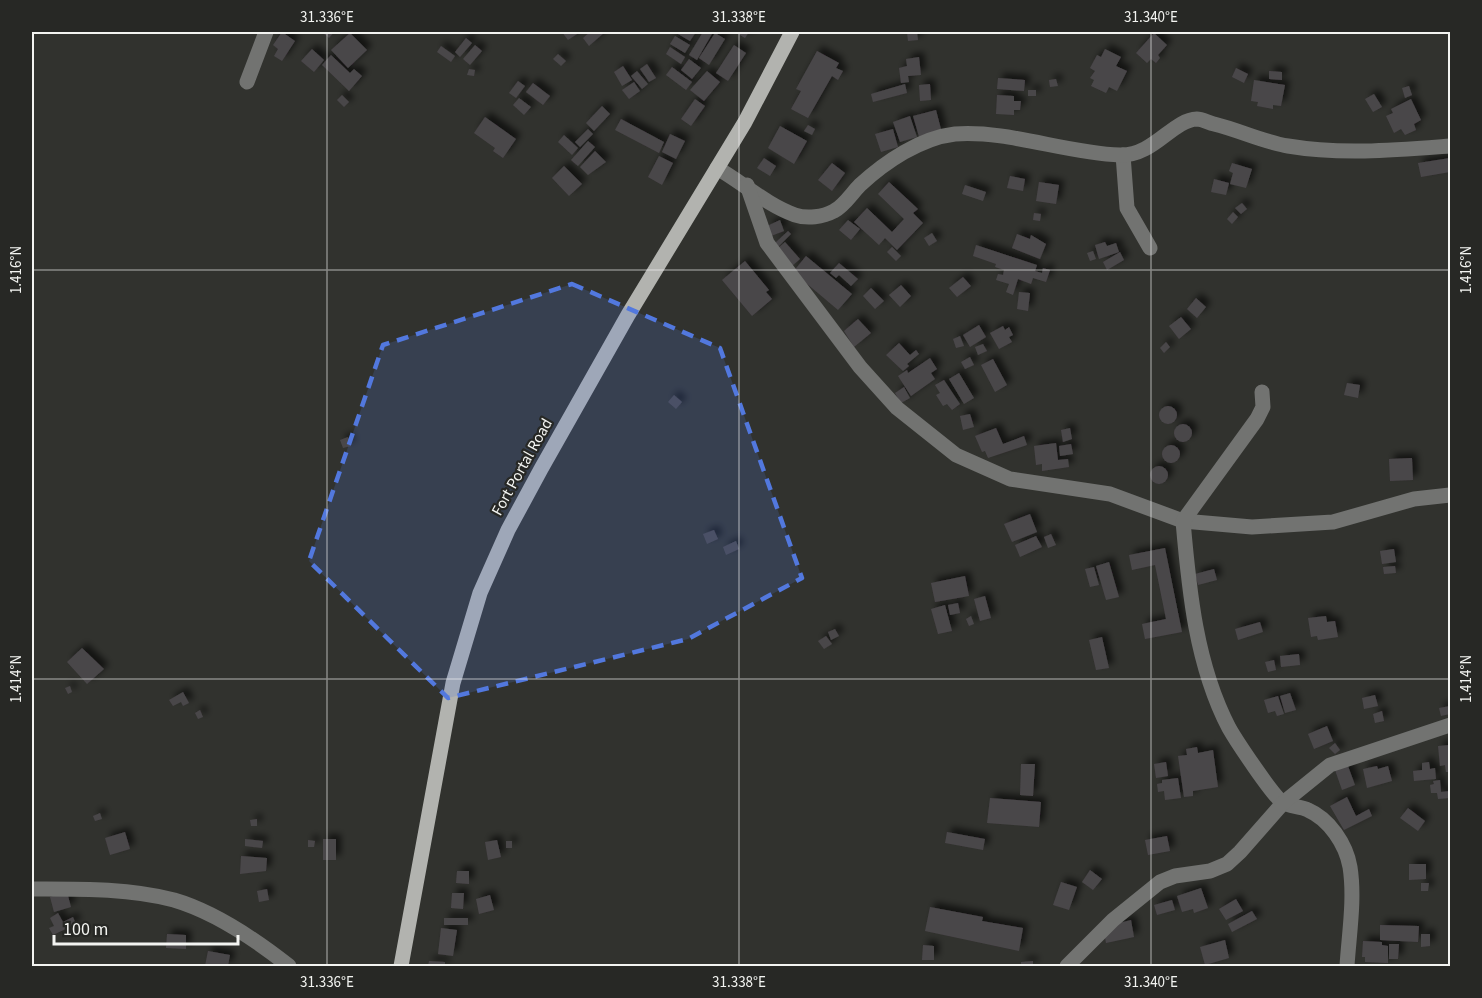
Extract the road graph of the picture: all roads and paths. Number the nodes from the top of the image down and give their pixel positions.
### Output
1 (266, 32) edge
2 (792, 32) edge
3 (247, 82) dead end
4 (1450, 146) edge
5 (1123, 155) junction
6 (717, 168) junction
7 (747, 185) junction
8 (1150, 248) dead end
9 (1262, 392) dead end
10 (1450, 495) edge
11 (1183, 520) junction
12 (1450, 725) edge
13 (1283, 803) junction
14 (32, 889) edge
15 (289, 966) edge
16 (401, 966) edge
17 (1067, 966) edge
18 (1347, 966) edge

1 - 3 street
2 - 6 main road, Fort Portal Road
4 - 5 street
5 - 7 street
5 - 8 street
6 - 7 street
6 - 16 main road, Fort Portal Road
7 - 11 street
9 - 11 street
10 - 11 street
11 - 13 street
12 - 13 street
13 - 17 street
13 - 18 street
14 - 15 street

